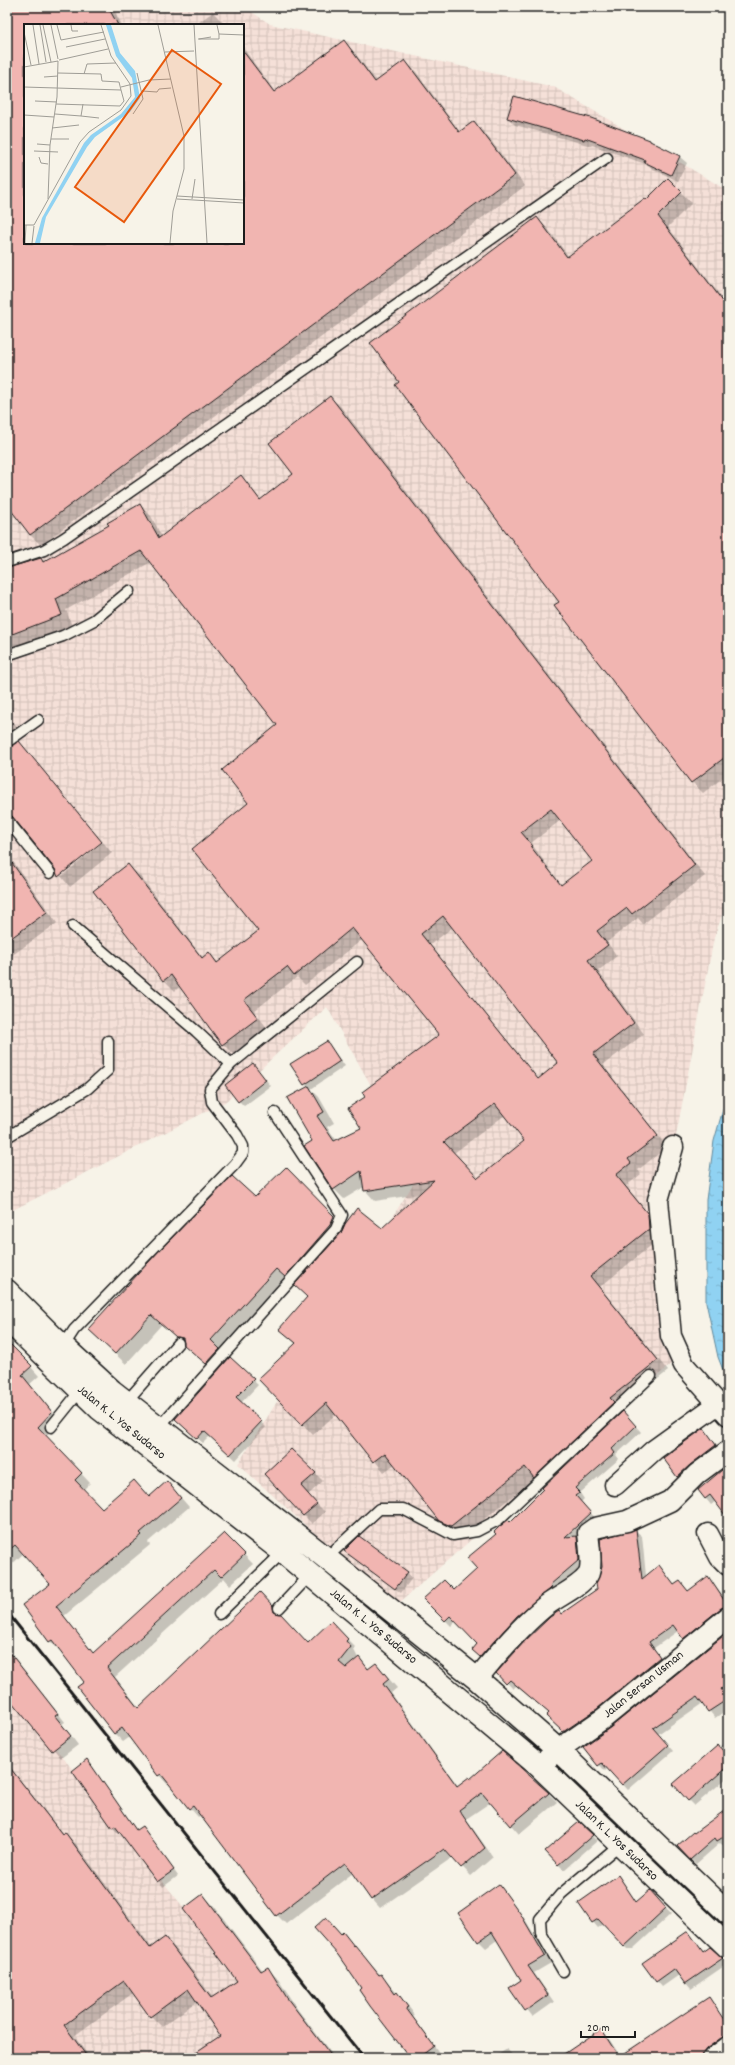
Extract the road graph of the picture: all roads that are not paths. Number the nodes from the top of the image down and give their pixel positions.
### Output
1 (607, 158) dead end
2 (7, 562) edge
3 (129, 591) dead end
4 (7, 655) edge
5 (38, 720) dead end
6 (7, 742) edge
7 (7, 820) edge
8 (50, 874) dead end
9 (73, 926) dead end
10 (357, 962) dead end
11 (108, 1040) dead end
12 (231, 1064) junction
13 (276, 1113) dead end
14 (7, 1137) edge
15 (673, 1147) dead end
16 (7, 1290) edge
17 (7, 1320) edge
18 (178, 1343) dead end
19 (63, 1347) junction
20 (651, 1376) dead end
21 (80, 1391) junction
22 (126, 1402) junction
23 (723, 1409) edge
24 (51, 1427) dead end
25 (158, 1428) junction
26 (728, 1451) edge
27 (615, 1485) dead end
28 (708, 1534) dead end
29 (283, 1552) junction
30 (326, 1558) junction
31 (728, 1565) edge
32 (310, 1575) junction
33 (279, 1608) dead end
34 (219, 1614) dead end
35 (728, 1617) edge
36 (477, 1680) junction
37 (558, 1750) junction
38 (539, 1766) junction
39 (619, 1844) junction
40 (728, 1913) edge
41 (728, 1947) edge
42 (563, 1971) dead end
43 (728, 2047) edge
44 (713, 2058) edge

1 - 2 lane
3 - 4 lane
5 - 6 lane
7 - 8 lane
9 - 12 lane
10 - 12 lane
11 - 14 lane
12 - 19 lane
13 - 25 lane
15 - 23 street
16 - 19 highway, Jalan K. L. Yos Sudarso
17 - 21 highway, Jalan K. L. Yos Sudarso
18 - 22 lane
19 - 22 highway, Jalan K. L. Yos Sudarso
20 - 30 lane
21 - 24 lane
21 - 29 highway, Jalan K. L. Yos Sudarso
22 - 25 highway, Jalan K. L. Yos Sudarso
23 - 27 street
25 - 30 highway, Jalan K. L. Yos Sudarso
26 - 36 street
28 - 31 street
29 - 32 highway, Jalan K. L. Yos Sudarso
29 - 34 lane
30 - 32 lane
30 - 36 highway, Jalan K. L. Yos Sudarso
32 - 33 lane
32 - 38 highway, Jalan K. L. Yos Sudarso
35 - 37 street, Jalan Sersan Usman
36 - 37 highway, Jalan K. L. Yos Sudarso
37 - 38 street, Jalan Sersan Usman
37 - 40 highway, Jalan K. L. Yos Sudarso
38 - 39 highway, Jalan K. L. Yos Sudarso
39 - 41 highway, Jalan K. L. Yos Sudarso
39 - 42 lane
43 - 44 street

